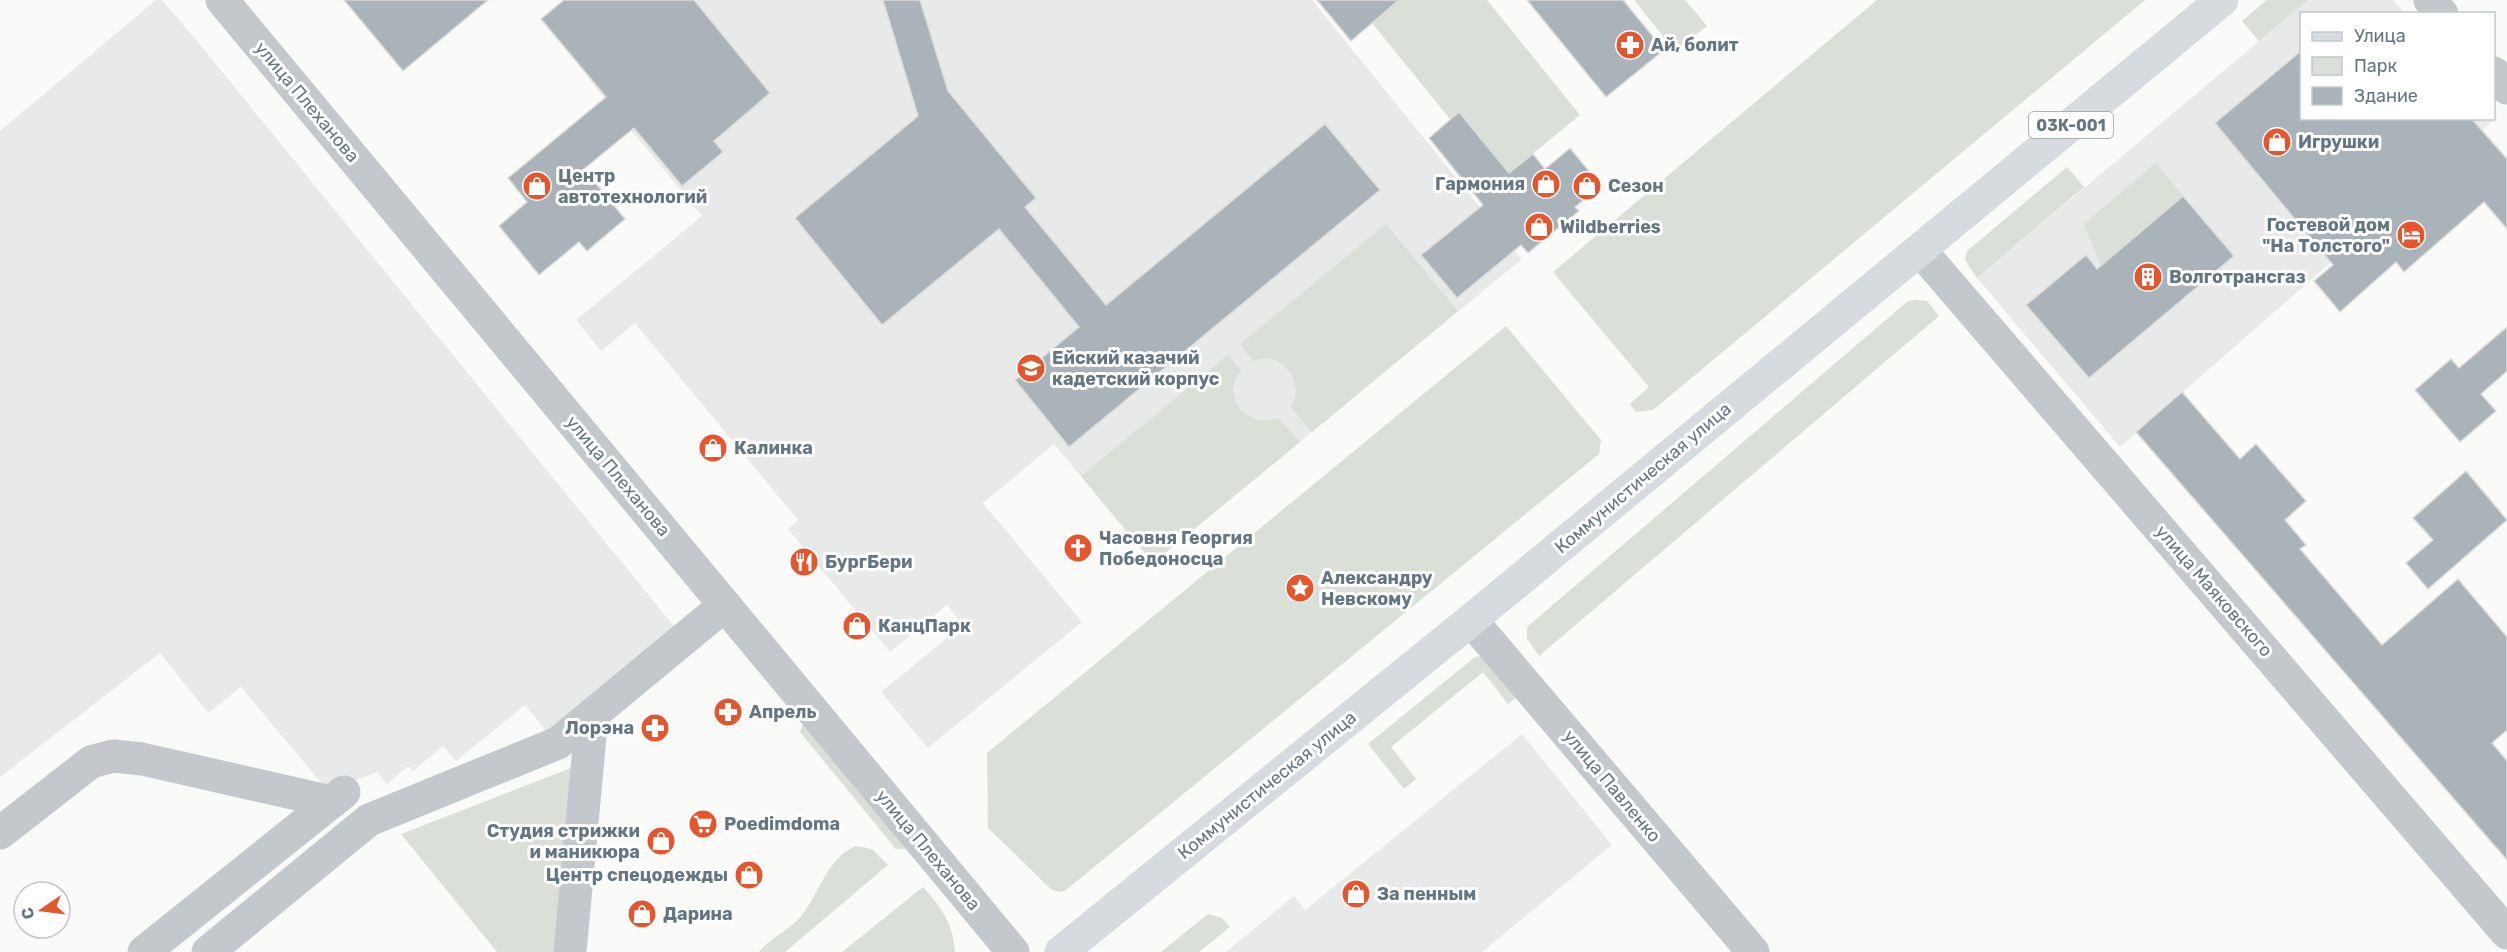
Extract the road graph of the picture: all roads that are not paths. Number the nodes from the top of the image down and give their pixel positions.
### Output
1 (222, 0) edge
2 (2222, 0) edge
3 (2430, 0) edge
4 (2440, 12) edge
5 (2495, 74) edge
6 (2507, 88) edge
7 (1920, 250) junction
8 (725, 605) junction
9 (1471, 620) junction
10 (592, 715) junction
11 (0, 833) edge
12 (2507, 933) edge
13 (144, 952) edge
14 (207, 952) edge
15 (570, 952) edge
16 (1013, 952) edge
17 (1061, 952) edge
18 (1753, 952) edge

1 - 8 street, улица Плеханова
2 - 7 main road, Коммунистическая улица / 03К-001
3 - 4 street
5 - 6 street
7 - 9 main road, Коммунистическая улица
7 - 12 street, улица Маяковского
8 - 10 street
8 - 16 street, улица Плеханова
9 - 17 main road, Коммунистическая улица
9 - 18 street, улица Павленко
10 - 14 street
10 - 15 street
11 - 13 street

